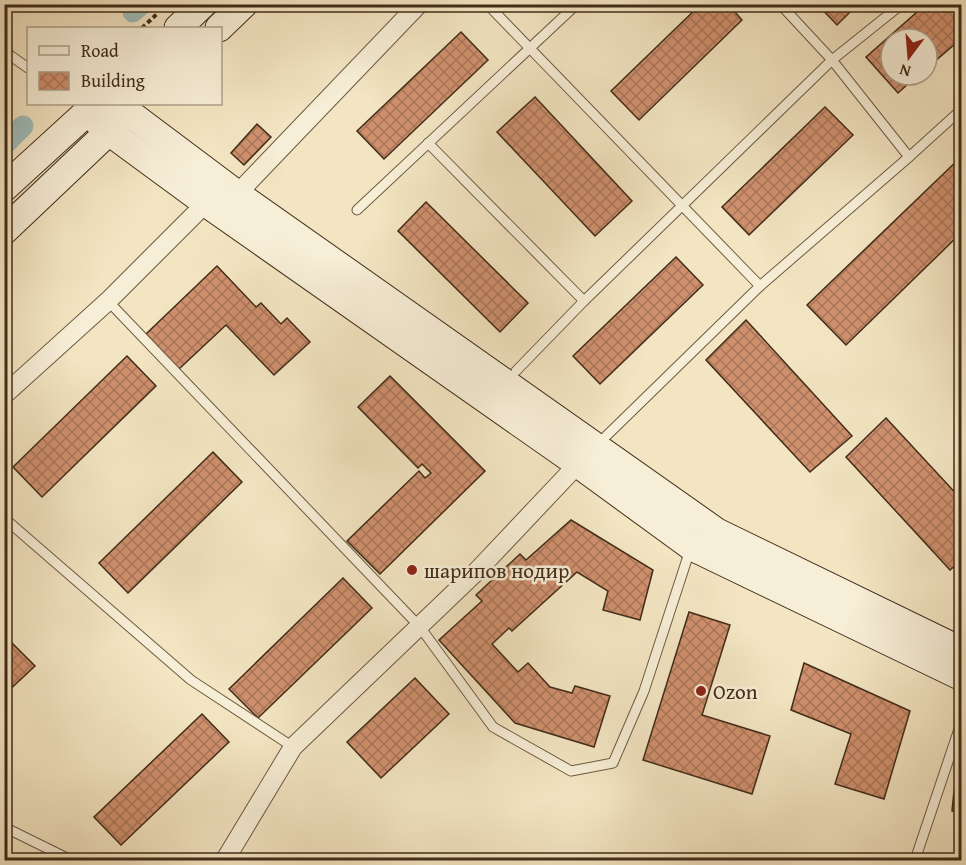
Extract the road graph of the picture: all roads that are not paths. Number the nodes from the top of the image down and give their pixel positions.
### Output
1 (203, 4) edge
2 (244, 4) edge
3 (419, 4) edge
4 (487, 4) edge
5 (577, 4) edge
6 (780, 4) edge
7 (900, 5) edge
8 (168, 20) edge
9 (220, 27) edge
10 (530, 48) junction
11 (4, 51) edge
12 (831, 60) junction
13 (27, 67) edge
14 (87, 106) edge
15 (128, 107) edge
16 (962, 109) edge
17 (108, 131) junction
18 (428, 143) junction
19 (909, 158) junction
20 (4, 188) edge
21 (237, 194) junction
22 (206, 203) junction
23 (681, 207) junction
24 (357, 210) dead end
25 (4, 231) edge
26 (760, 286) junction
27 (108, 301) junction
28 (584, 301) junction
29 (516, 371) dead end
30 (4, 395) edge
31 (578, 464) junction
32 (4, 518) edge
33 (692, 547) junction
34 (420, 627) junction
35 (962, 651) edge
36 (962, 677) edge
37 (962, 720) edge
38 (293, 747) junction
39 (4, 827) edge
40 (71, 861) edge
41 (225, 861) edge
42 (915, 861) edge

1 - 8 main road
2 - 9 main road
3 - 21 street
4 - 10 lane
5 - 10 lane
6 - 12 lane
7 - 12 lane
10 - 18 lane
10 - 23 lane
11 - 13 lane
12 - 19 lane
12 - 23 lane
14 - 17 main road
14 - 20 main road
15 - 17 main road
15 - 21 main road
16 - 19 lane
17 - 22 main road
17 - 25 main road
18 - 24 lane
18 - 28 lane
19 - 26 lane
21 - 35 main road
22 - 27 street
22 - 31 main road
23 - 26 lane
23 - 28 lane
26 - 31 lane
27 - 30 street
27 - 34 lane
28 - 29 lane
31 - 33 main road
31 - 34 street
32 - 38 lane
33 - 34 lane
33 - 36 main road
34 - 38 street
37 - 42 lane
38 - 41 street
39 - 40 lane

